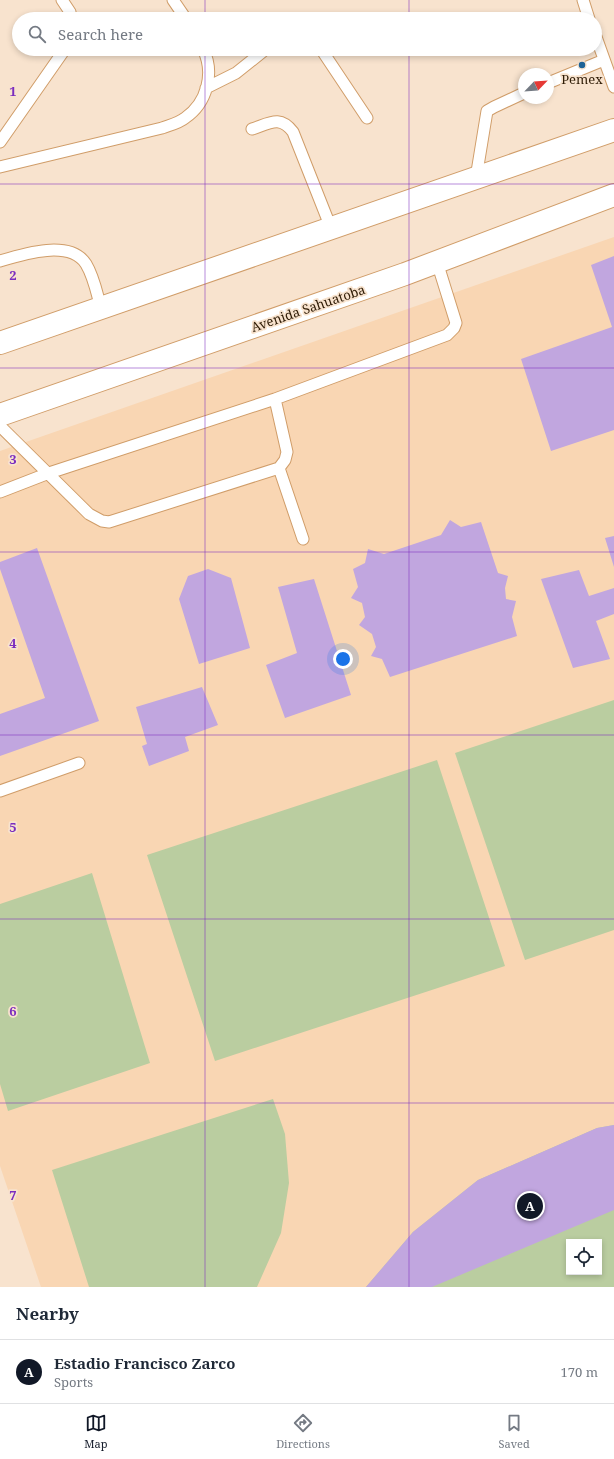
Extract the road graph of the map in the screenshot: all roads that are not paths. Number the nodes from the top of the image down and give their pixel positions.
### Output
1 (62, 0) edge
2 (173, 0) edge
3 (583, 0) edge
4 (70, 12) edge
5 (181, 12) edge
6 (587, 12) edge
7 (602, 54) edge
8 (60, 56) edge
9 (205, 56) edge
10 (257, 56) edge
11 (326, 56) edge
12 (604, 60) junction
13 (554, 81) edge
14 (614, 87) edge
15 (206, 88) junction
16 (518, 96) edge
17 (367, 118) dead end
18 (252, 129) dead end
19 (614, 130) edge
20 (0, 142) edge
21 (0, 166) edge
22 (476, 178) junction
23 (614, 195) edge
24 (331, 228) junction
25 (0, 260) edge
26 (437, 262) junction
27 (101, 308) junction
28 (0, 343) edge
29 (275, 399) junction
30 (0, 415) edge
31 (0, 426) edge
32 (279, 468) junction
33 (49, 473) junction
34 (0, 492) edge
35 (303, 539) dead end
36 (79, 763) dead end
37 (0, 791) edge

1 - 4 lane
2 - 5 lane
3 - 6 lane
7 - 12 lane
8 - 20 lane
9 - 15 lane
10 - 15 lane
11 - 17 lane
12 - 13 lane
12 - 14 lane
15 - 21 lane
16 - 22 lane
18 - 24 lane
19 - 22 main road
22 - 24 main road
23 - 26 main road, Avenida Sahuatoba
24 - 27 main road
25 - 27 lane
26 - 29 lane
26 - 30 main road, Avenida Sahuatoba
27 - 28 main road
29 - 32 lane
29 - 33 lane
31 - 33 lane
32 - 33 lane
32 - 35 lane
33 - 34 lane
36 - 37 lane

